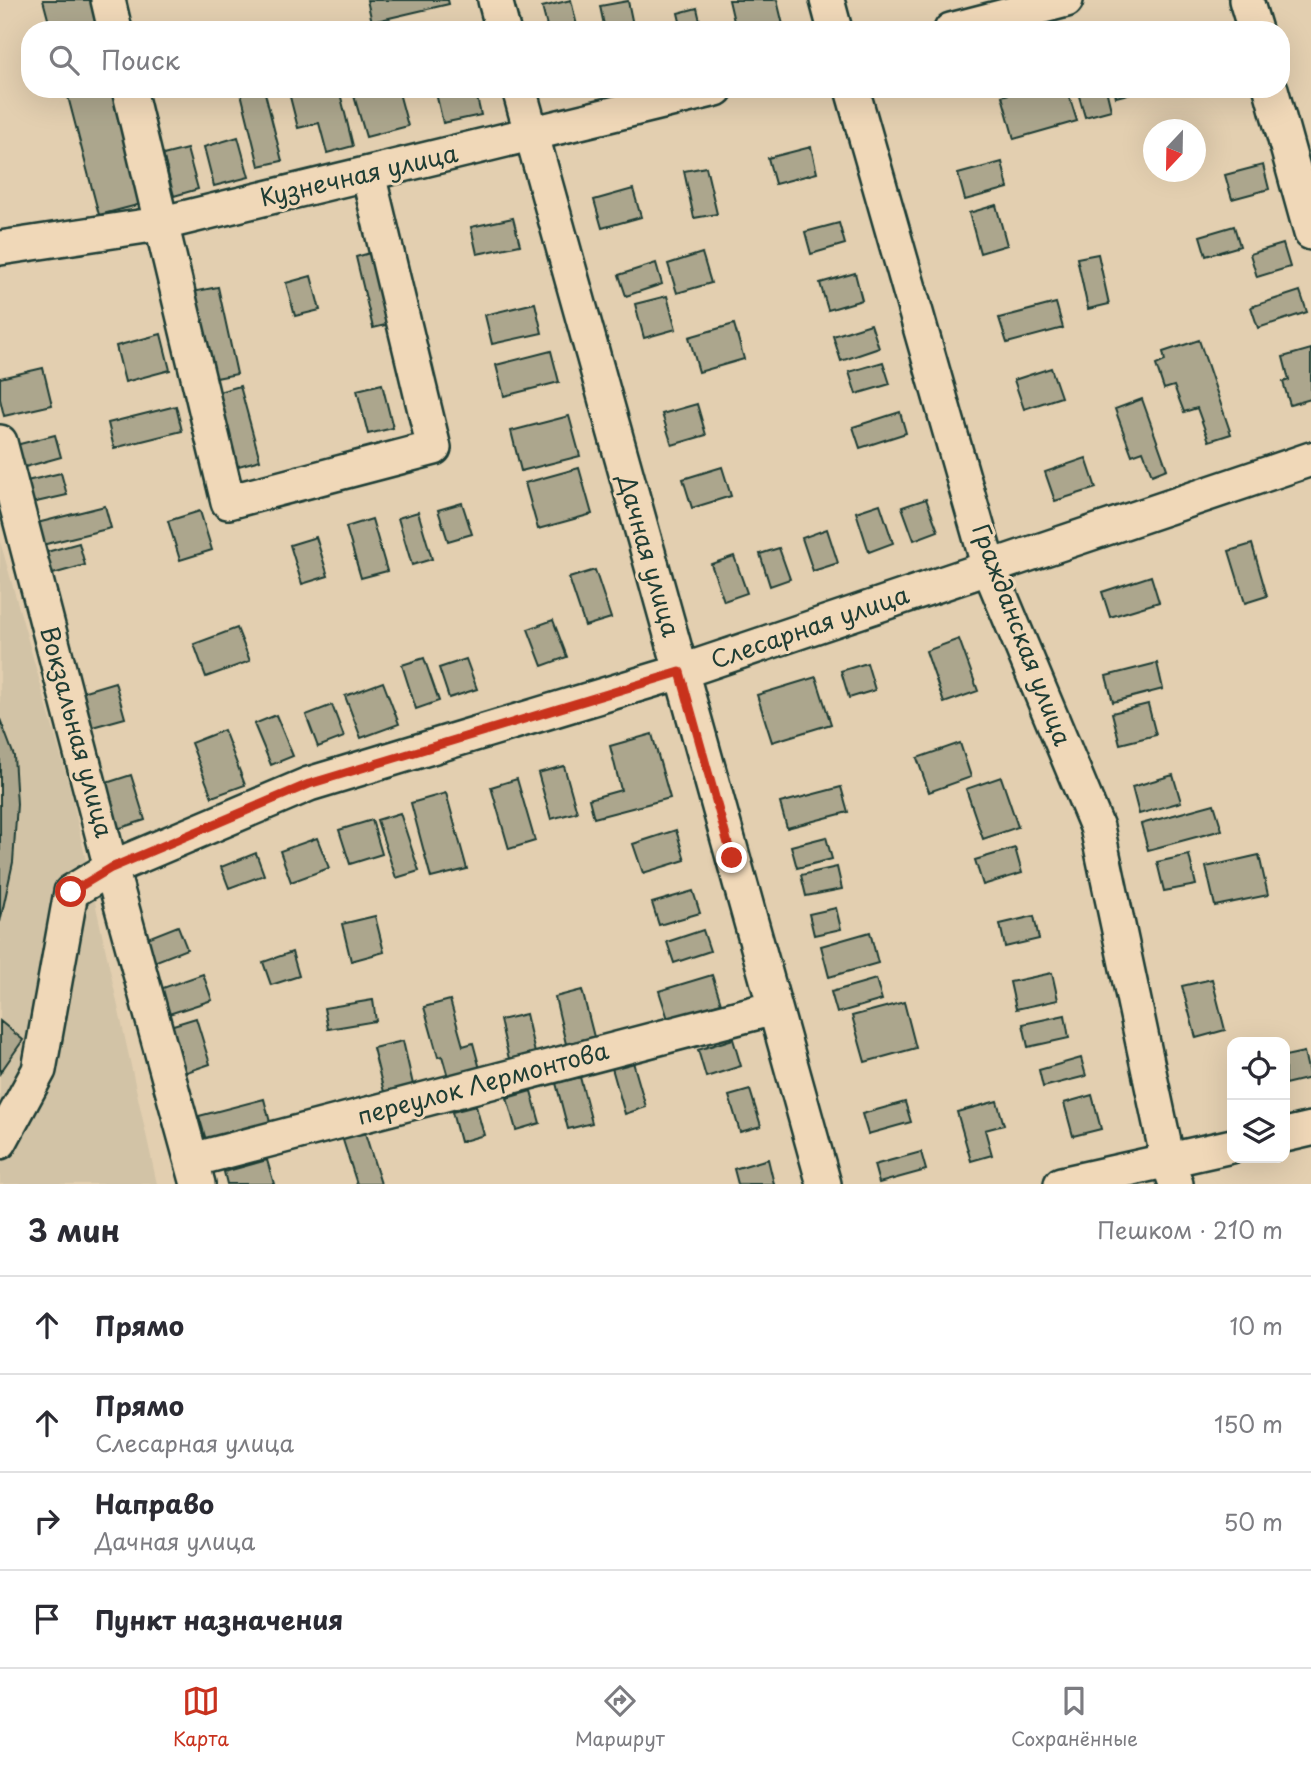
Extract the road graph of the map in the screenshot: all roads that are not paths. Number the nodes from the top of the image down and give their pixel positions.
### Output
1 (108, 0) edge
2 (495, 0) edge
3 (827, 0) edge
4 (1066, 0) edge
5 (1246, 0) edge
6 (113, 21) edge
7 (501, 21) edge
8 (833, 21) edge
9 (986, 21) edge
10 (1252, 21) edge
11 (131, 98) edge
12 (521, 98) edge
13 (680, 98) edge
14 (855, 98) edge
15 (1274, 98) edge
16 (531, 135) junction
17 (368, 174) junction
18 (159, 223) junction
19 (1311, 233) edge
20 (0, 248) edge
21 (0, 442) edge
22 (1311, 459) edge
23 (989, 568) junction
24 (680, 672) junction
25 (111, 868) junction
26 (774, 1008) junction
27 (1311, 1129) edge
28 (1290, 1134) edge
29 (0, 1142) edge
30 (1227, 1148) edge
31 (195, 1172) edge
32 (1172, 1172) edge
33 (824, 1184) edge
34 (1061, 1184) edge

1 - 6 street
2 - 7 street
3 - 8 street
4 - 9 street
5 - 10 street
11 - 18 street
12 - 16 street, Дачная улица
13 - 16 street, Кузнечная улица
14 - 23 street, Гражданская улица
15 - 19 street
16 - 17 street, Кузнечная улица
16 - 24 street, Дачная улица
17 - 18 street, Кузнечная улица
17 - 18 street
18 - 20 street, Кузнечная улица
21 - 25 street, Вокзальная улица
22 - 23 street, Слесарная улица
23 - 24 street, Слесарная улица
23 - 32 street, Гражданская улица
24 - 25 street, Слесарная улица
24 - 26 street, Дачная улица
25 - 29 street, Слесарная улица
25 - 31 street, Вокзальная улица
26 - 31 street, переулок Лермонтова
26 - 33 street, Дачная улица
27 - 28 street
30 - 32 street
32 - 34 street

